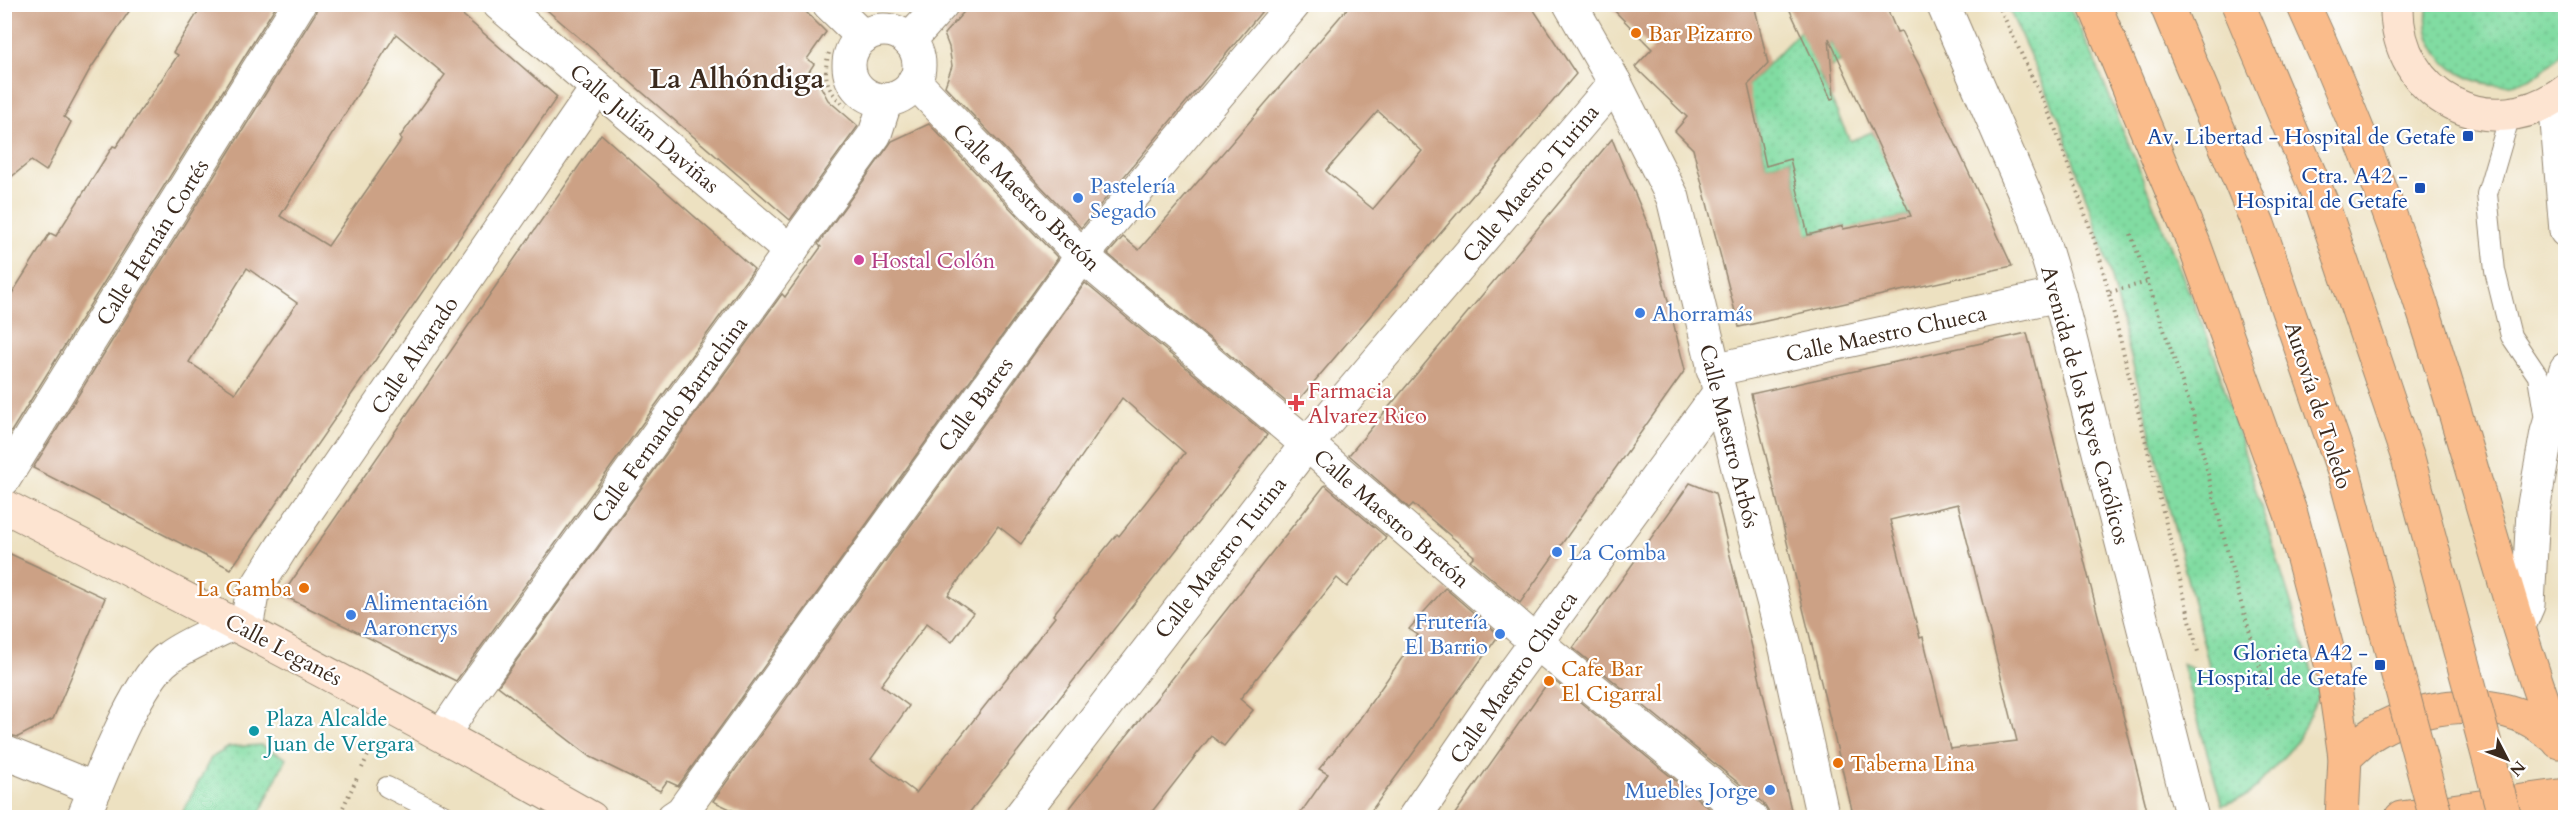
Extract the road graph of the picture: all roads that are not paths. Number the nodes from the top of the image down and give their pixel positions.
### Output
1 (299, 4) edge
2 (499, 4) edge
3 (829, 4) edge
4 (942, 4) edge
5 (1294, 4) edge
6 (1570, 4) edge
7 (1943, 4) edge
8 (2094, 4) edge
9 (2166, 4) edge
10 (2238, 4) edge
11 (2303, 4) edge
12 (2397, 4) edge
13 (863, 37) junction
14 (909, 41) junction
15 (914, 81) junction
16 (1615, 83) junction
17 (597, 88) junction
18 (2560, 94) edge
19 (886, 100) junction
20 (2510, 115) junction
21 (2565, 231) edge
22 (791, 252) junction
23 (1082, 256) junction
24 (2059, 295) junction
25 (2565, 369) edge
26 (1716, 382) junction
27 (2547, 432) junction
28 (1307, 444) junction
29 (4, 479) edge
30 (4, 506) edge
31 (240, 625) junction
32 (2519, 626) junction
33 (1536, 642) junction
34 (443, 734) junction
35 (2561, 745) edge
36 (4, 752) edge
37 (2345, 758) junction
38 (387, 787) dead end
39 (2565, 795) edge
40 (89, 803) edge
41 (450, 818) edge
42 (591, 818) edge
43 (673, 818) edge
44 (1019, 818) edge
45 (1414, 818) edge
46 (1751, 818) edge
47 (1824, 818) edge
48 (2192, 818) edge
49 (2342, 818) edge
50 (2401, 818) edge
51 (2436, 818) edge
52 (2505, 818) edge

1 - 29 street, Calle Hernán Cortés
2 - 17 street, Calle Julián Daviñas
3 - 13 street
4 - 14 street
5 - 23 street, Calle Batres
6 - 16 street, Calle Maestro Arbós
7 - 24 street, Avenida de los Reyes Católicos
8 - 37 highway
9 - 51 highway, Autovía de Toledo, bridge
10 - 52 highway, bridge
11 - 32 highway
12 - 20 street
13 - 14 street
13 - 19 street
14 - 15 street
15 - 19 street
15 - 23 street, Calle Maestro Bretón
16 - 26 street, Calle Maestro Arbós
16 - 28 street, Calle Maestro Turina
17 - 22 street, Calle Julián Daviñas
17 - 31 street, Calle Alvarado
18 - 20 street
18 - 21 street
19 - 22 street, Calle Fernando Barrachina
20 - 27 lane
22 - 34 street, Calle Fernando Barrachina
23 - 28 street, Calle Maestro Bretón
23 - 43 street, Calle Batres
24 - 26 street, Calle Maestro Chueca
24 - 48 street, Avenida de los Reyes Católicos
25 - 27 street
26 - 33 street, Calle Maestro Chueca
26 - 47 street, Calle Maestro Arbós
27 - 32 street
28 - 33 street, Calle Maestro Bretón
28 - 44 street, Calle Maestro Turina
30 - 31 street, Calle Leganés
31 - 34 street, Calle Leganés
31 - 40 street
32 - 35 highway
33 - 45 street, Calle Maestro Chueca
33 - 46 street, Calle Maestro Bretón
34 - 42 street, Calle Leganés
35 - 37 highway
36 - 40 street
37 - 49 highway
38 - 41 lane
39 - 50 highway

